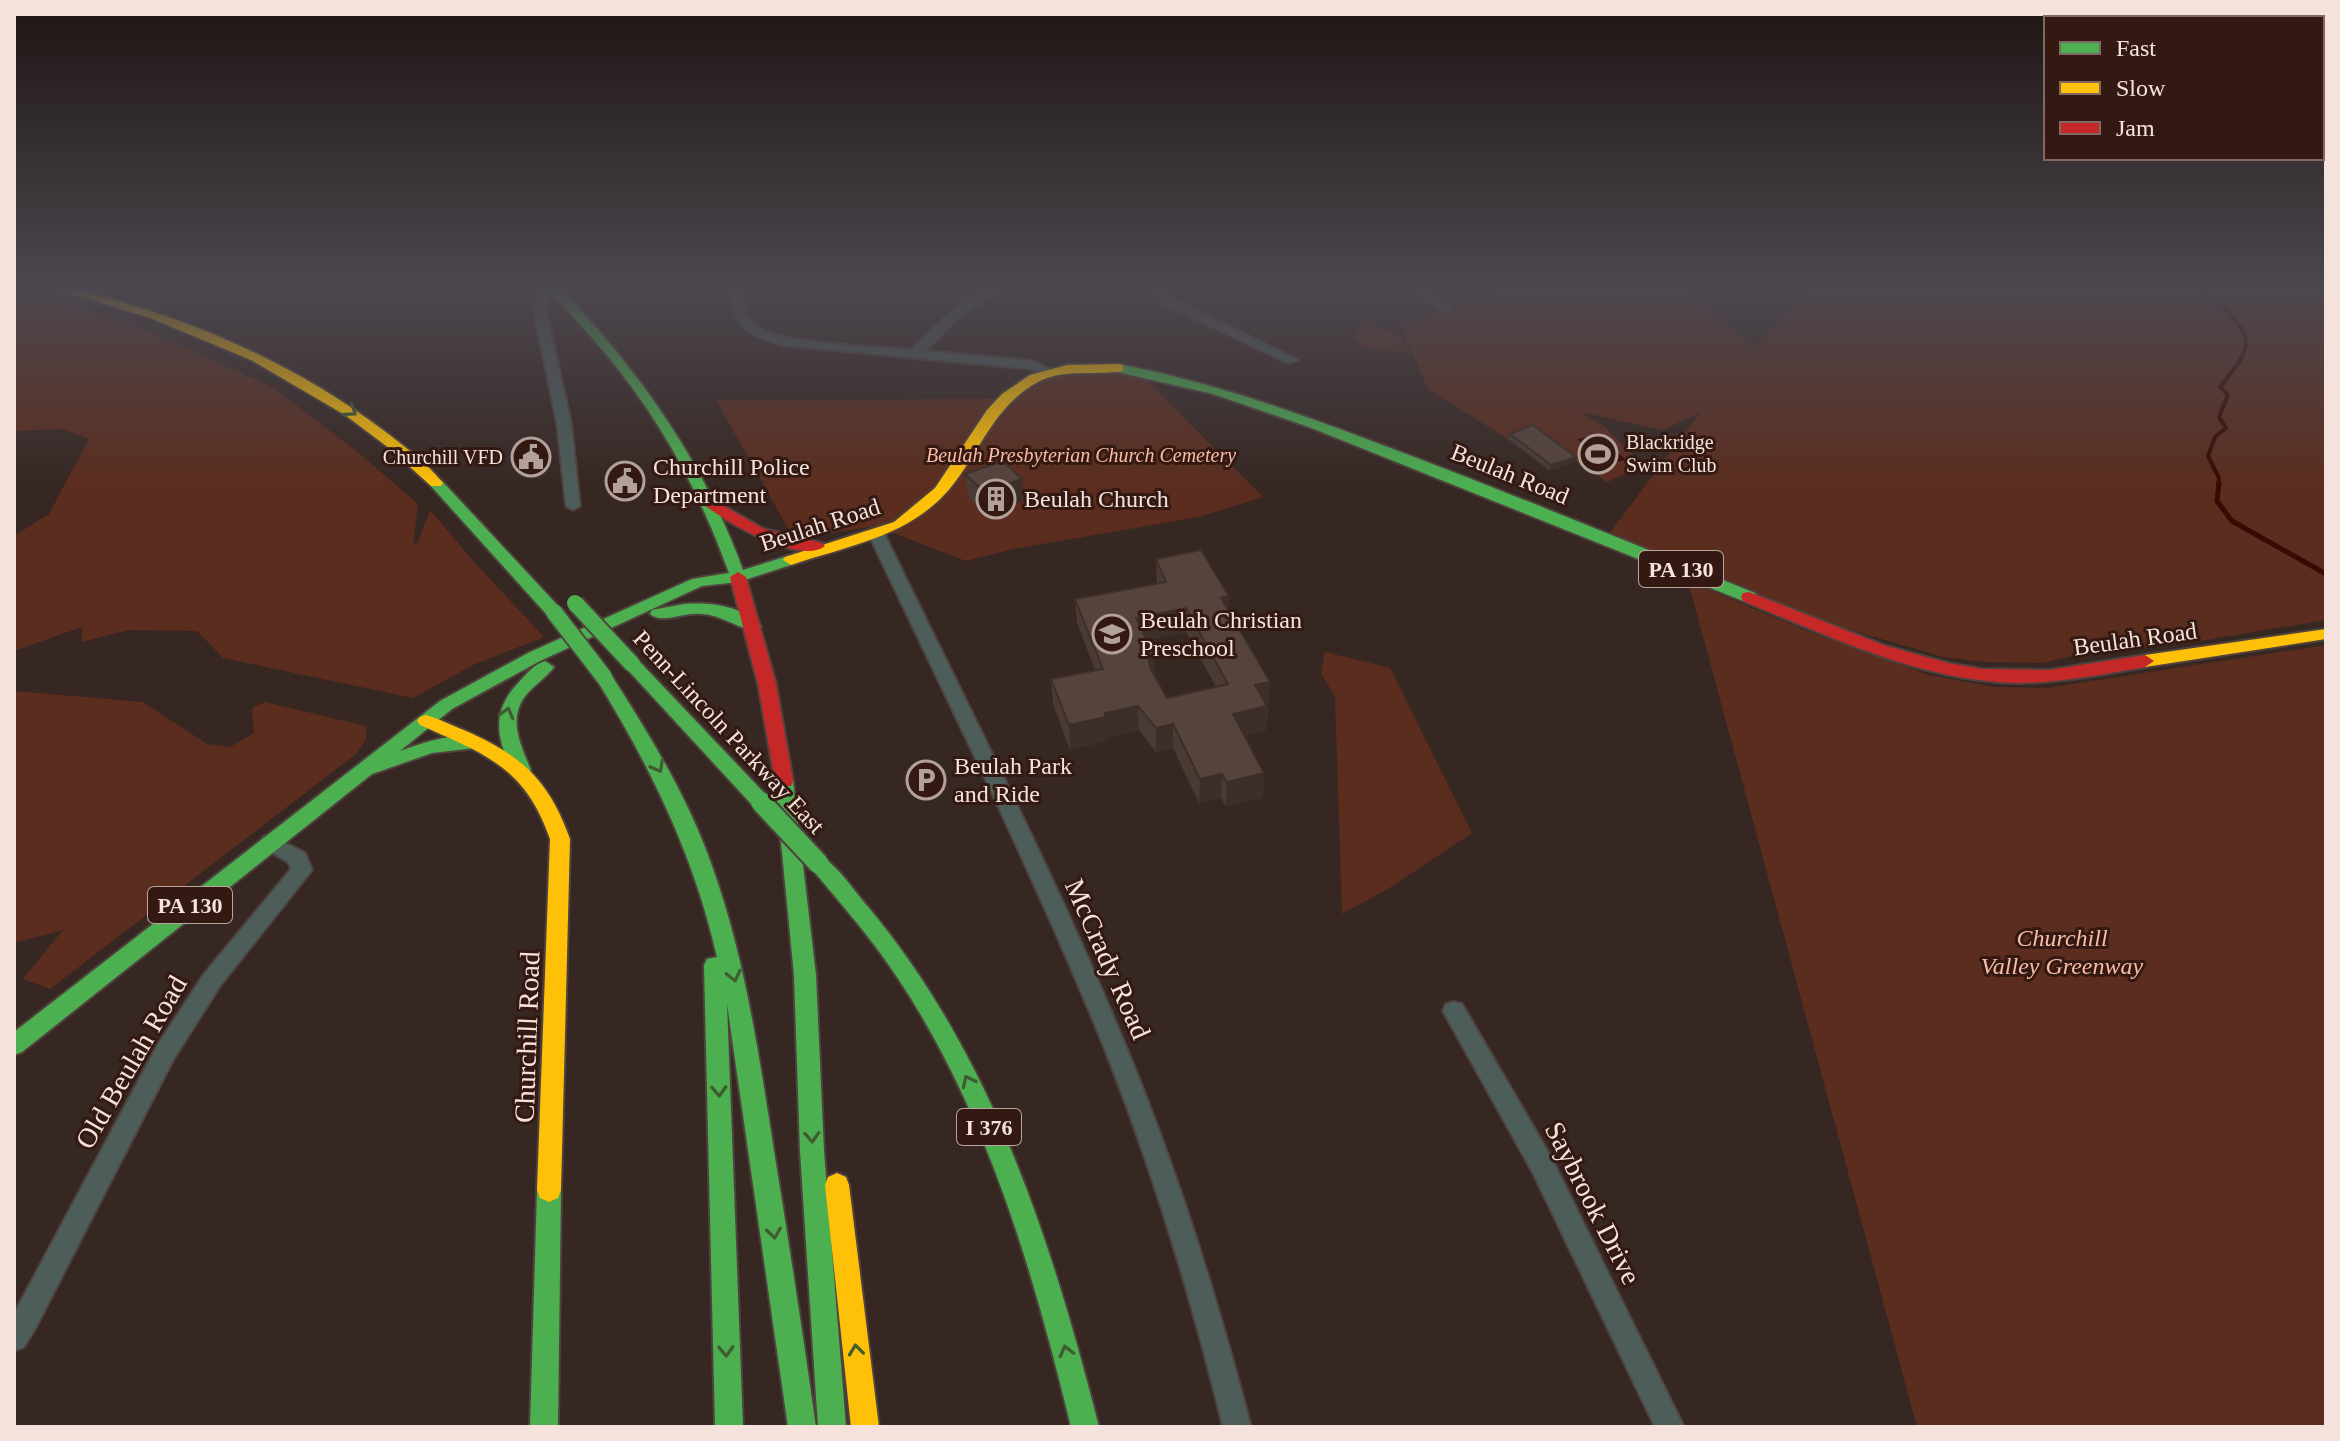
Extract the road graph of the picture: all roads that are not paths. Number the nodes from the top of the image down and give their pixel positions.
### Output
1 (247, 352) edge
2 (275, 352) edge
3 (549, 352) edge
4 (614, 352) edge
5 (896, 352) edge
6 (1276, 352) edge
7 (915, 354) joint
8 (1292, 360) dead end
9 (1050, 372) junction
10 (462, 484) dead end
11 (708, 501) junction
12 (573, 506) dead end
13 (877, 535) junction
14 (835, 547) junction
15 (738, 577) junction
16 (570, 597) dead end
17 (658, 614) junction
18 (753, 626) junction
19 (2326, 634) edge
20 (545, 667) junction
21 (426, 721) junction
22 (472, 743) junction
23 (522, 770) junction
24 (358, 773) junction
25 (270, 842) junction
26 (713, 901) junction
27 (805, 975) junction
28 (1454, 1011) dead end
29 (14, 1045) edge
30 (830, 1132) dead end
31 (834, 1163) dead end
32 (14, 1337) edge
33 (544, 1427) edge
34 (729, 1427) edge
35 (802, 1427) edge
36 (832, 1427) edge
37 (865, 1427) edge
38 (1085, 1427) edge
39 (1237, 1427) edge
40 (1670, 1427) edge

1 -> 26 main road, bridge
2 - 10 main road
3 - 12 street
4 - 11 main road
5 - 7 street
6 - 8 street
7 - 9 street
9 - 13 main road, Beulah Road / PA 130
9 - 19 main road, Beulah Road / PA 130
11 - 14 main road
11 - 15 main road
13 - 14 main road, Beulah Road / PA 130
13 - 39 street, McCrady Road
14 - 15 main road, Beulah Road / PA 130
15 - 17 main road, Beulah Road / PA 130
15 - 18 main road
15 - 21 main road, Beulah Road / PA 130
38 -> 16 main road, Penn-Lincoln Parkway East / I 376, bridge
17 - 18 main road
17 - 20 main road, Beulah Road / PA 130
18 - 27 main road
20 - 21 main road, Beulah Road / PA 130
23 -> 20 main road
21 - 22 main road, Churchill Road
21 - 24 main road, Beulah Road / PA 130
22 - 23 main road, Churchill Road
22 - 24 main road
23 - 33 main road, Churchill Road
24 - 25 main road, Beulah Road / PA 130
25 - 29 main road, Beulah Road / PA 130
25 - 32 street, Old Beulah Road
26 -> 34 main road
26 -> 35 main road
27 - 30 main road
27 -> 36 main road
28 - 40 street, Saybrook Drive
37 -> 31 main road

